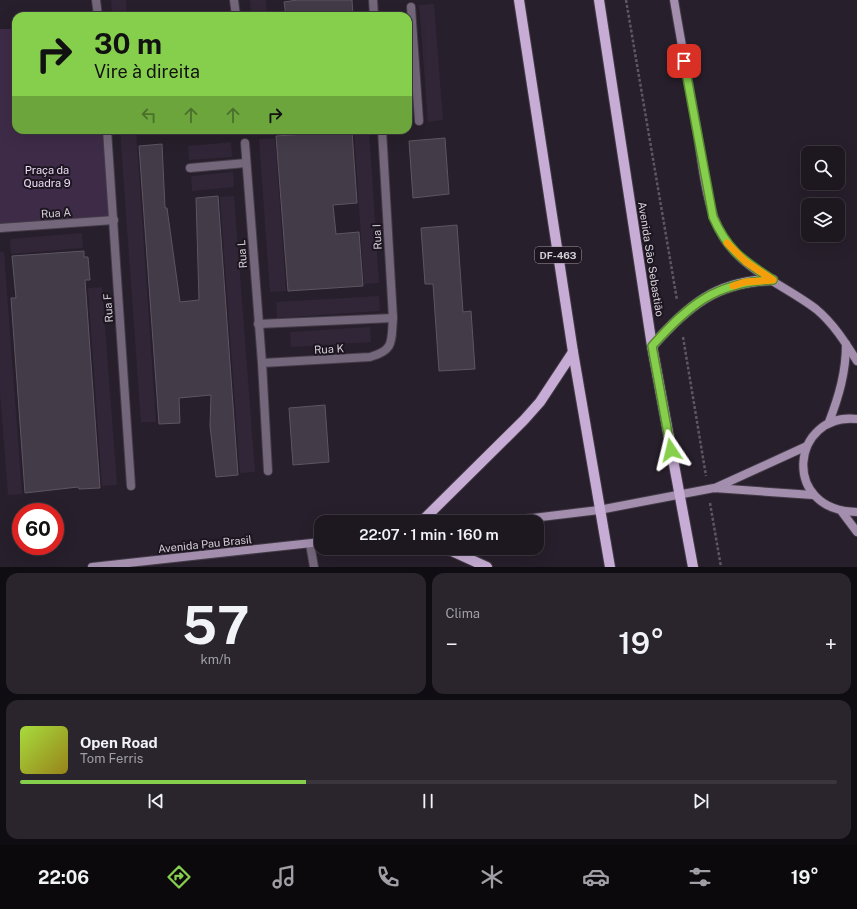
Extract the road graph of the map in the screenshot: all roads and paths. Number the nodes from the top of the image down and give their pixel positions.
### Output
1 (96, 0) edge
2 (234, 0) edge
3 (373, 0) edge
4 (520, 0) edge
5 (599, 0) edge
6 (626, 0) edge
7 (674, 0) edge
8 (412, 7) dead end
9 (98, 12) edge
10 (236, 12) edge
11 (374, 12) edge
12 (412, 12) edge
13 (412, 52) edge
14 (419, 121) dead end
15 (107, 134) edge
16 (382, 134) edge
17 (245, 143) dead end
18 (246, 163) junction
19 (190, 168) dead end
20 (114, 220) junction
21 (0, 228) edge
22 (773, 280) junction
23 (680, 315) junction
24 (393, 318) junction
25 (258, 324) junction
26 (391, 342) joint
27 (846, 343) junction
28 (652, 346) junction
29 (573, 352) junction
30 (857, 361) edge
31 (262, 363) junction
32 (857, 419) edge
33 (830, 422) junction
34 (807, 446) junction
35 (268, 471) dead end
36 (131, 486) dead end
37 (711, 489) junction
38 (680, 495) junction
39 (813, 495) junction
40 (599, 510) junction
41 (842, 512) junction
42 (857, 512) edge
43 (428, 515) edge
44 (544, 517) edge
45 (857, 532) edge
46 (314, 543) edge
47 (310, 544) junction
48 (460, 555) edge
49 (92, 567) edge
50 (314, 567) edge
51 (487, 567) edge
52 (610, 567) edge
53 (693, 567) edge
54 (721, 567) edge

1 - 9 street
2 - 10 street
3 - 11 street
4 - 29 main road, DF-463
5 - 28 main road, Avenida São Sebastião
6 - 23 path
7 - 22 street
8 - 12 street
13 - 14 street
15 - 20 street, Rua F
16 - 24 street, Rua I
17 - 18 street, Rua L
18 - 19 street
18 - 25 street, Rua L
20 - 21 street, Rua A
20 - 36 street, Rua F
22 - 23 main road
22 - 27 street
23 - 28 main road
23 - 37 path
24 - 25 street
24 - 26 street, Rua I
25 - 31 street, Rua L
26 - 31 street, Rua K
27 - 30 street
27 - 33 street
28 - 38 main road, Avenida São Sebastião
29 - 40 main road, DF-463
29 - 43 main road
31 - 35 street, Rua L
32 - 33 street
33 - 34 street
34 - 37 street
34 - 39 street
37 - 38 street
37 - 39 street
37 - 54 path
38 - 40 street
38 - 53 main road, Avenida São Sebastião
39 - 41 street
40 - 44 street
40 - 52 main road, DF-463
41 - 42 street
41 - 45 street
46 - 47 street, Avenida Pau Brasil
47 - 49 street, Avenida Pau Brasil
47 - 50 street
48 - 51 main road

